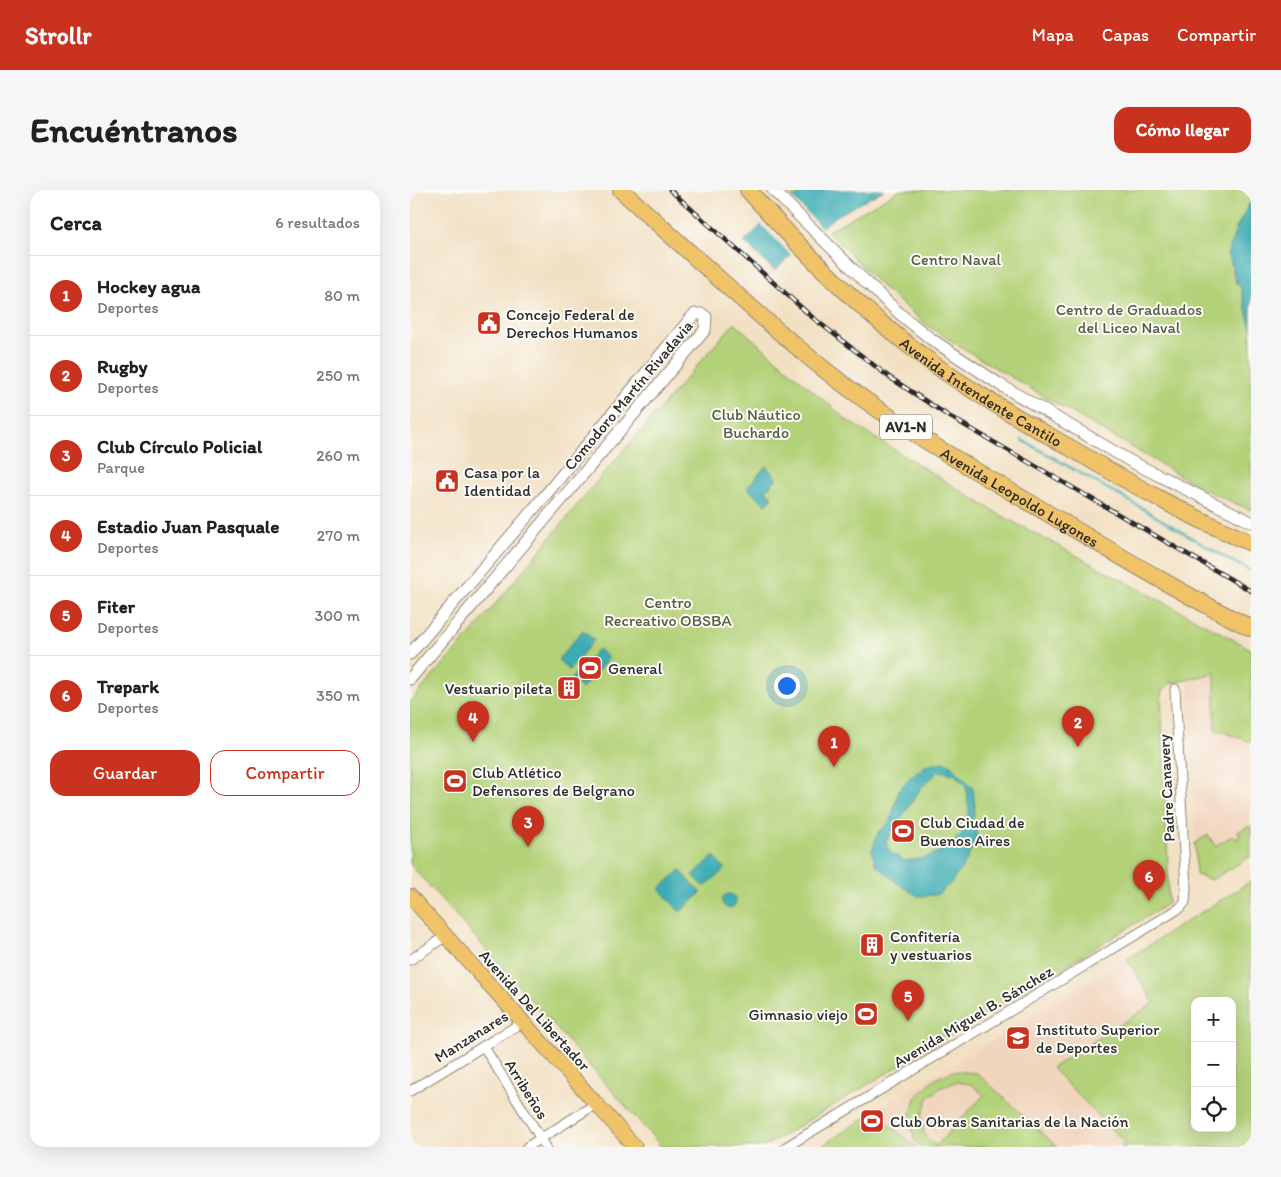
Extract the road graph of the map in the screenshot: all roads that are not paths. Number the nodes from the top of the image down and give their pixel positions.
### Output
1 (621, 190) edge
2 (748, 190) edge
3 (773, 190) edge
4 (562, 474) junction
5 (575, 484) junction
6 (1251, 522) edge
7 (1251, 543) edge
8 (1251, 628) edge
9 (410, 654) edge
10 (410, 679) edge
11 (1175, 689) dead end
12 (410, 896) edge
13 (1176, 912) joint
14 (446, 936) junction
15 (410, 960) edge
16 (523, 1022) junction
17 (484, 1047) junction
18 (410, 1091) edge
19 (596, 1104) junction
20 (540, 1139) junction
21 (527, 1147) edge
22 (546, 1147) edge
23 (635, 1147) edge
24 (786, 1147) edge

1 - 8 highway, Avenida Leopoldo Lugones / AV1-N
2 - 7 highway, Avenida Intendente Cantilo
3 - 6 street, Avenida Intendente Cantilo
4 - 5 street
4 - 5 street, Comodoro Martín Rivadavia
4 - 9 street, Comodoro Martín Rivadavia
5 - 10 street, Comodoro Martín Rivadavia
11 - 13 street, Padre Canavery
12 - 14 main road, Avenida Del Libertador
13 - 24 street, Avenida Miguel B. Sánchez
14 - 15 street
14 - 16 main road, Avenida Del Libertador
16 - 17 street, Manzanares
16 - 19 main road, Avenida Del Libertador
17 - 18 street, Manzanares
17 - 20 street, Arribeños
19 - 20 street
19 - 23 main road, Avenida Del Libertador
20 - 21 street
20 - 22 street, Arribeños

